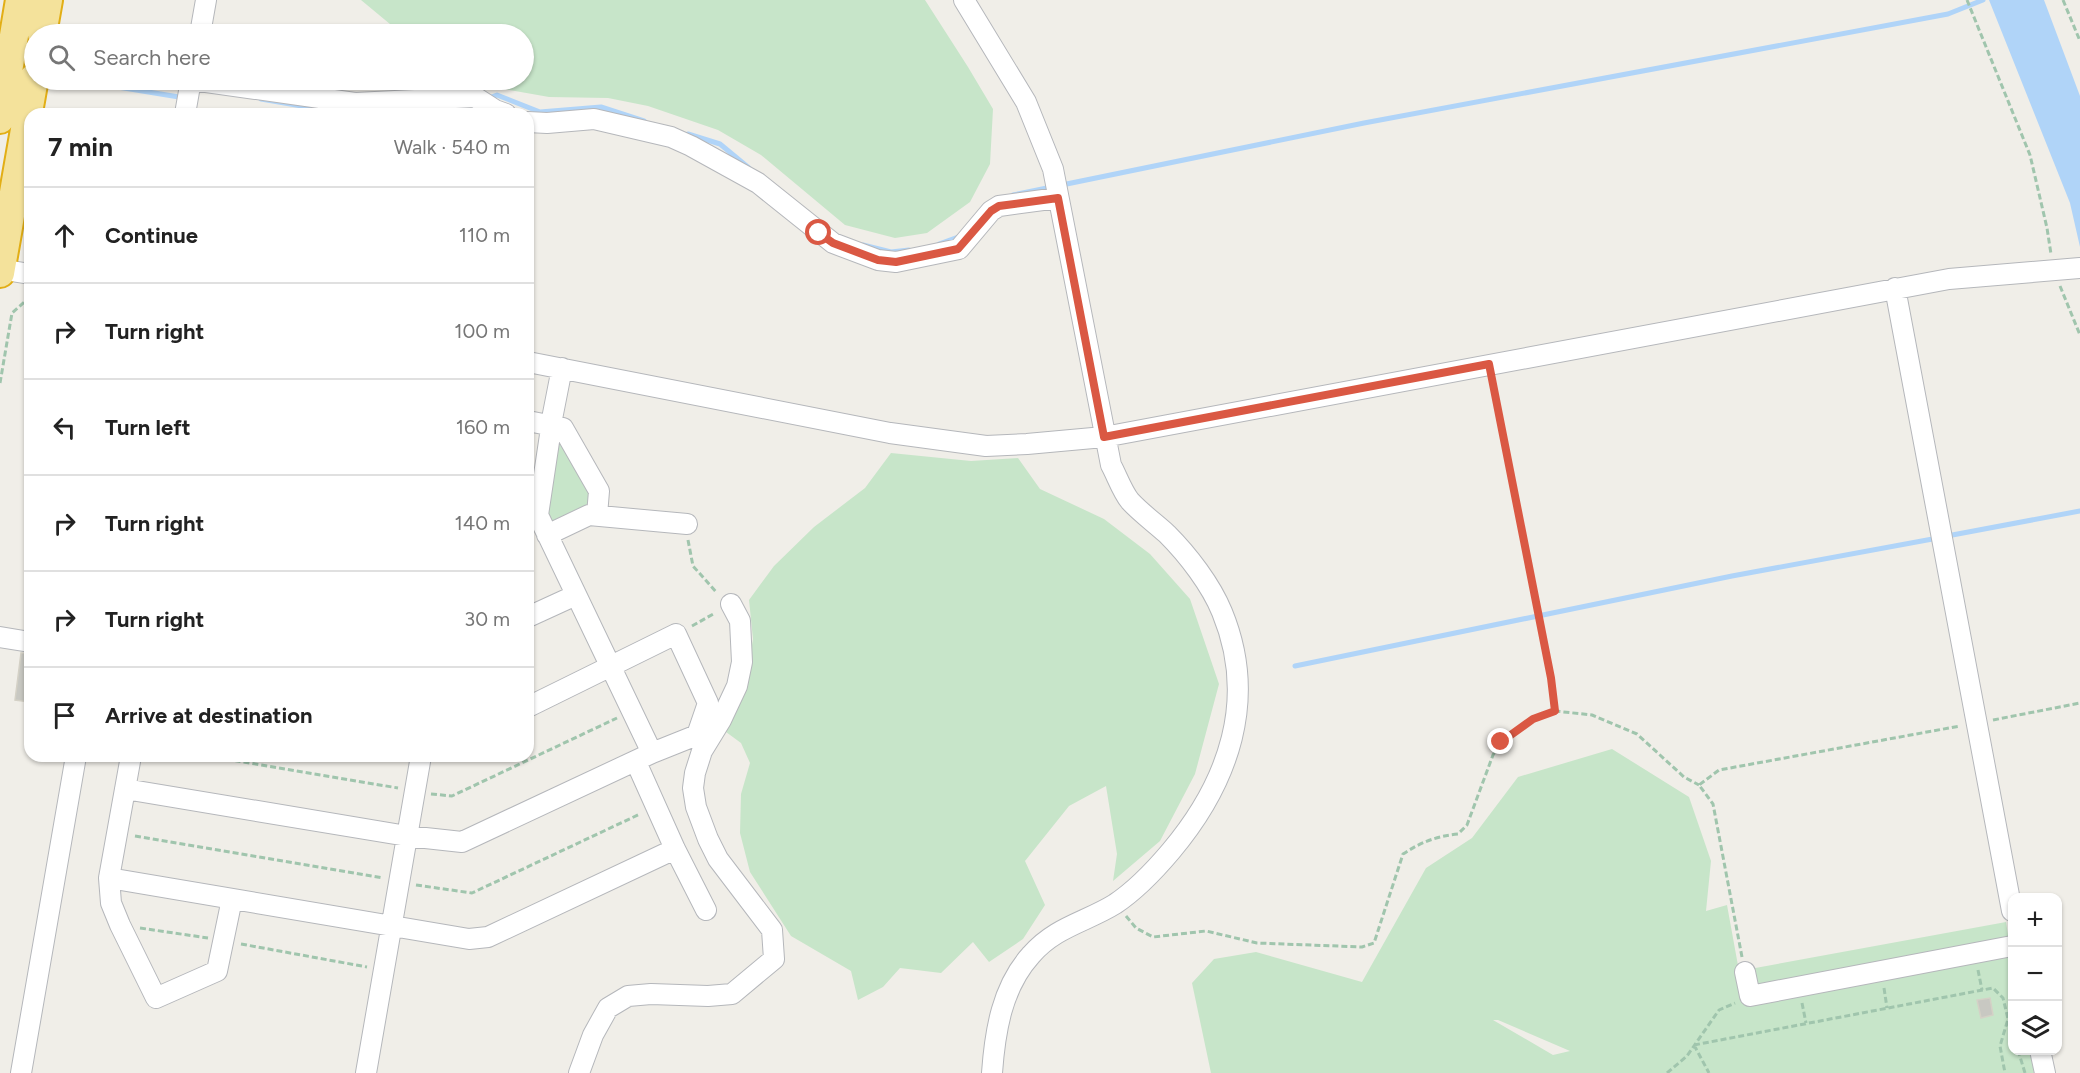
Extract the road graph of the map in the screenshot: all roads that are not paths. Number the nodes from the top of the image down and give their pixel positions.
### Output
1 (20, 0) edge
2 (48, 0) edge
3 (206, 0) edge
4 (964, 0) edge
5 (44, 24) edge
6 (202, 24) edge
7 (32, 90) edge
8 (190, 90) edge
9 (263, 90) edge
10 (29, 108) edge
11 (186, 108) edge
12 (492, 108) edge
13 (0, 119) edge
14 (534, 122) edge
15 (24, 134) edge
16 (1057, 189) junction
17 (2066, 269) edge
18 (0, 270) edge
19 (24, 273) edge
20 (1895, 288) junction
21 (534, 363) edge
22 (562, 368) junction
23 (534, 423) edge
24 (551, 430) junction
25 (1104, 437) junction
26 (534, 512) edge
27 (597, 515) junction
28 (534, 518) edge
29 (687, 524) road end
30 (547, 535) junction
31 (576, 595) junction
32 (731, 604) road end
33 (534, 614) edge
34 (0, 637) edge
35 (24, 641) edge
36 (611, 668) junction
37 (534, 704) edge
38 (644, 758) junction
39 (75, 762) edge
40 (130, 762) edge
41 (420, 762) edge
42 (125, 789) junction
43 (407, 836) junction
44 (675, 849) junction
45 (110, 878) junction
46 (2009, 893) edge
47 (232, 899) junction
48 (706, 910) dead end
49 (391, 926) junction
50 (2008, 947) edge
51 (1745, 972) road end
52 (2041, 1055) edge
53 (21, 1073) edge
54 (366, 1073) edge
55 (579, 1073) edge
56 (992, 1073) edge
57 (2045, 1073) edge

1 - 13 highway
2 - 5 highway
3 - 6 street
4 - 16 street
7 - 10 highway
8 - 11 street
9 - 12 street
14 - 16 street
15 - 18 highway
16 - 25 street
17 - 20 street
18 - 19 street
20 - 25 street
20 - 46 street
21 - 22 street
22 - 24 street
22 - 25 street
23 - 24 street
24 - 26 street
24 - 27 street
25 - 56 street
27 - 29 street
27 - 30 street
28 - 30 street
30 - 31 street
31 - 33 street
31 - 36 street
32 - 55 street
34 - 35 street
36 - 37 street
36 - 38 street
36 - 38 street
38 - 43 street
38 - 44 street
39 - 53 street
40 - 42 street
41 - 43 street
42 - 43 street
42 - 45 street
43 - 49 street
44 - 48 street
44 - 49 street
45 - 47 street
45 - 47 street
47 - 49 street
49 - 54 street
50 - 51 street
52 - 57 street

